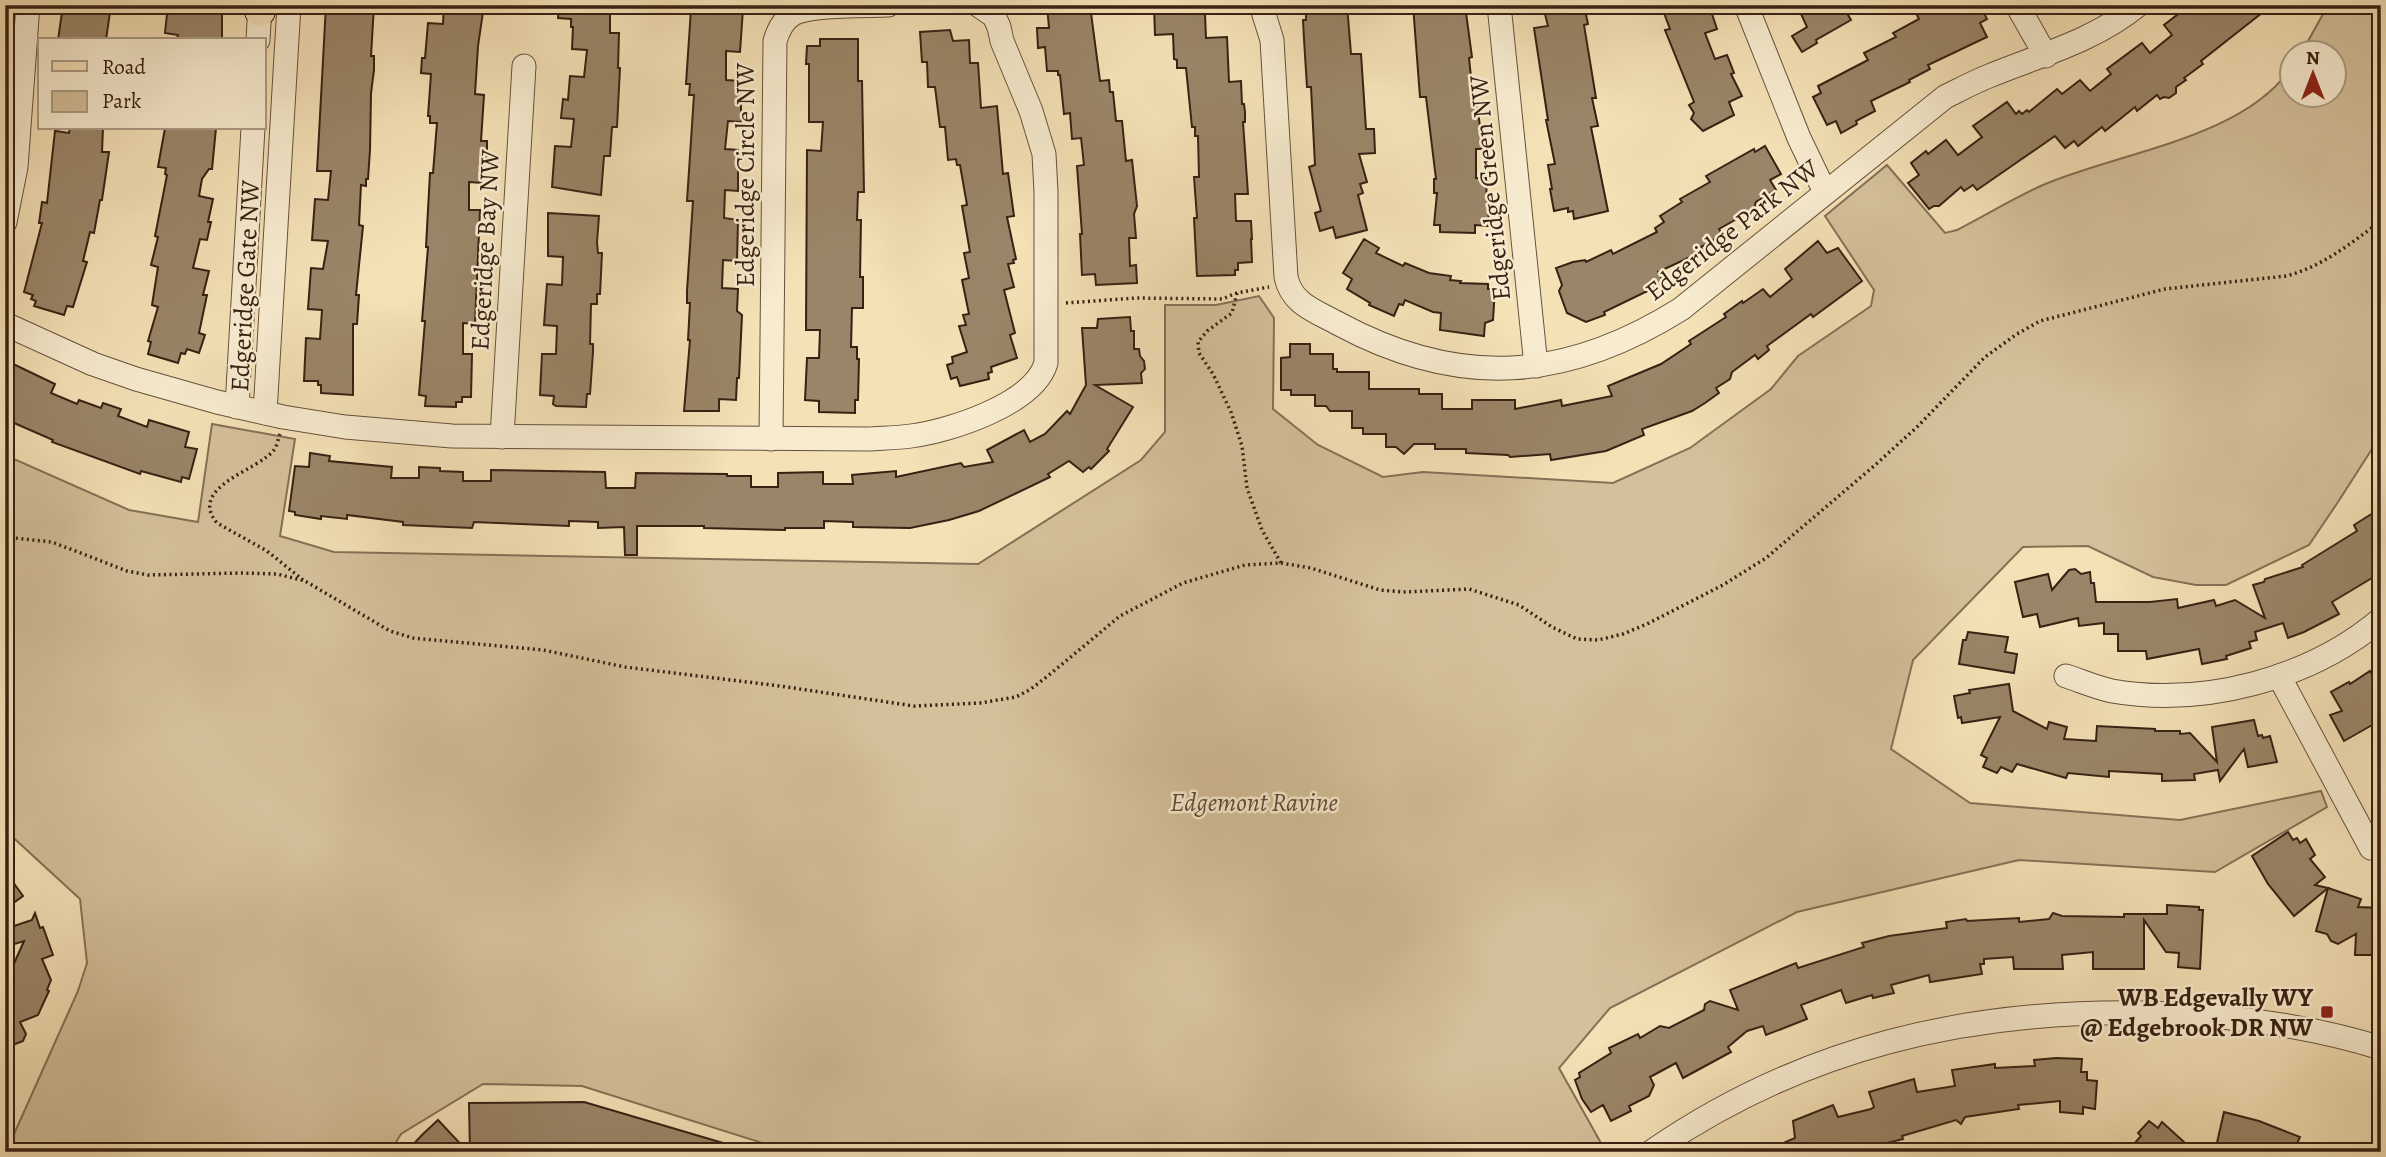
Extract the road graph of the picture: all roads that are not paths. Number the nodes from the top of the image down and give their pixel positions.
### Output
1 (28, 5) edge
2 (289, 5) edge
3 (888, 5) edge
4 (978, 5) edge
5 (1261, 5) edge
6 (1499, 5) edge
7 (1746, 5) edge
8 (2017, 5) edge
9 (2138, 5) edge
10 (260, 7) edge
11 (258, 38) edge
12 (2046, 56) junction
13 (524, 66) dead end
14 (253, 130) edge
15 (251, 161) junction
16 (280, 162) junction
17 (1825, 192) junction
18 (5, 222) edge
19 (5, 324) edge
20 (1536, 366) junction
21 (252, 410) junction
22 (502, 437) junction
23 (771, 439) junction
24 (2381, 618) edge
25 (2066, 676) dead end
26 (2279, 676) junction
27 (2371, 848) dead end
28 (2381, 1048) edge
29 (1651, 1152) edge

1 - 18 street
2 - 16 street, Edgeridge Gate NW
3 - 23 street, Edgeridge Circle NW
4 - 23 street
5 - 20 street, Edgeridge Park NW
6 - 20 street, Edgeridge Green NW
7 - 17 street
8 - 12 street
9 - 12 street, Edgeridge Park NW
10 - 11 street
12 - 17 street, Edgeridge Park NW
13 - 22 street, Edgeridge Bay NW
14 - 15 street, Edgeridge Gate NW
15 - 16 street, Edgeridge Gate NW
15 - 21 street, Edgeridge Gate NW
16 - 21 street, Edgeridge Gate NW
17 - 20 street, Edgeridge Park NW
19 - 21 street
21 - 22 street
22 - 23 street
24 - 26 street
25 - 26 street
26 - 27 street
28 - 29 street

